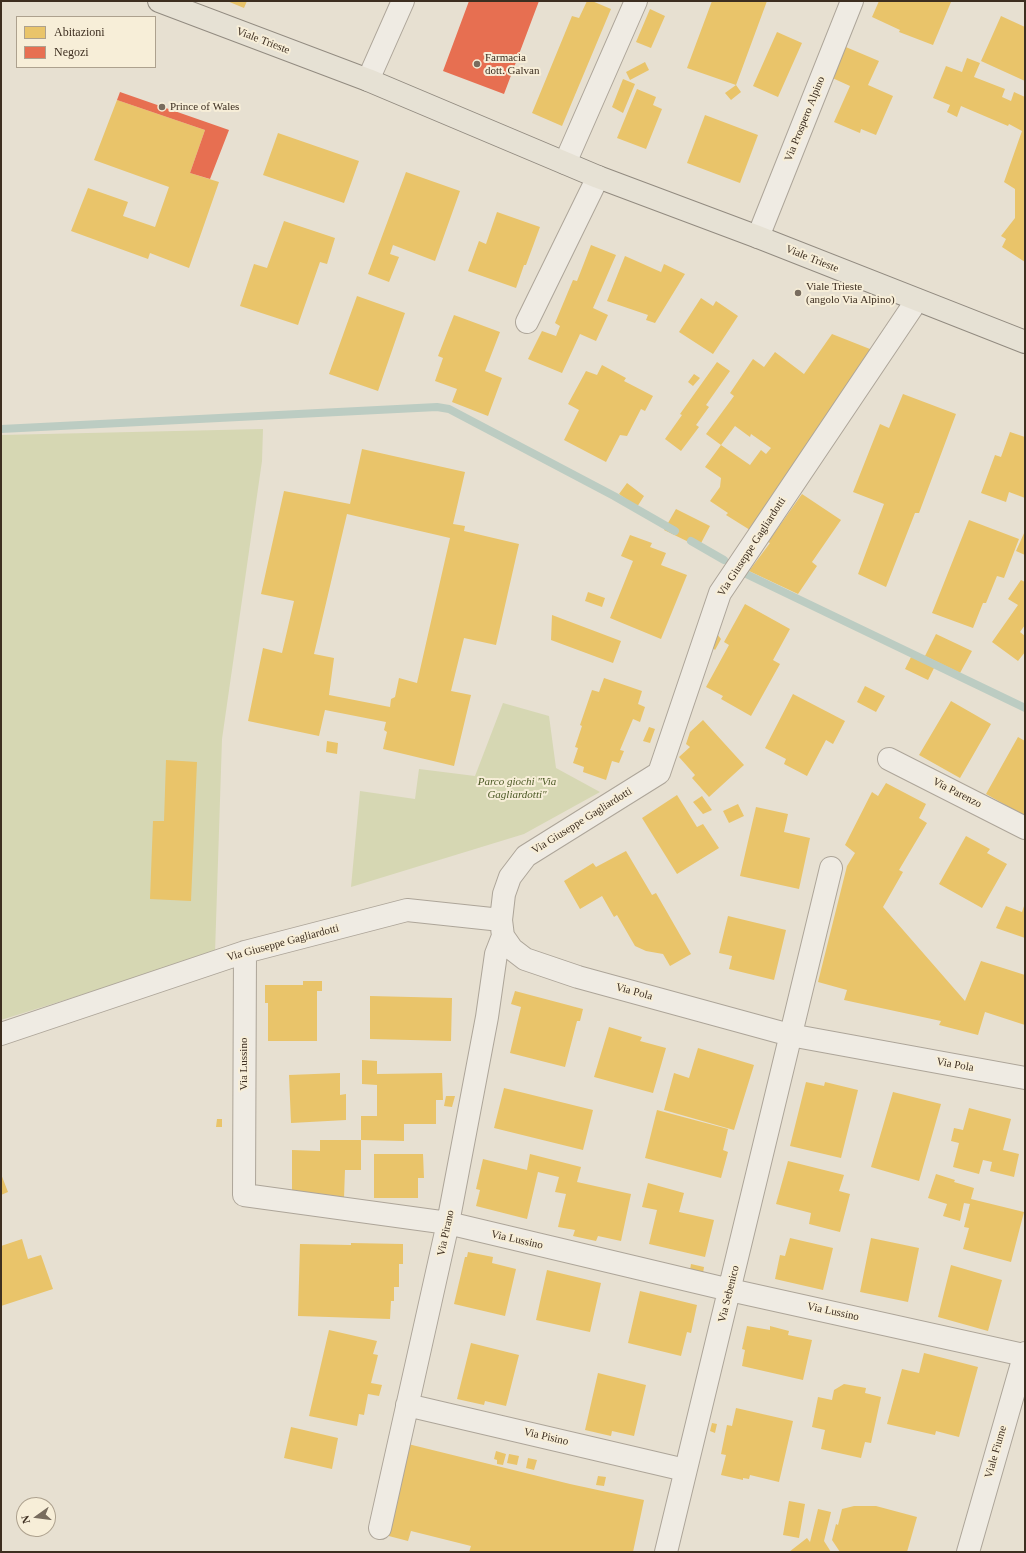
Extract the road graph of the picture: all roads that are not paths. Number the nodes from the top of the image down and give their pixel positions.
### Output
1 (159, 1) edge
2 (403, 1) edge
3 (636, 1) edge
4 (852, 1) edge
5 (368, 80) junction
6 (566, 162) junction
7 (598, 177) junction
8 (758, 237) junction
9 (916, 300) junction
10 (527, 322) dead end
11 (1025, 342) edge
12 (889, 759) dead end
13 (1025, 828) edge
14 (831, 868) dead end
15 (502, 928) junction
16 (245, 952) junction
17 (1, 1034) edge
18 (790, 1035) junction
19 (1025, 1078) edge
20 (448, 1224) junction
21 (730, 1290) junction
22 (1025, 1354) edge
23 (407, 1405) junction
24 (685, 1470) junction
25 (380, 1528) dead end
26 (666, 1552) edge
27 (968, 1552) edge

1 - 5 main road, Viale Trieste
2 - 5 street
3 - 6 street
4 - 8 street, Via Prospero Alpino
5 - 6 main road, Viale Trieste
6 - 7 main road, Viale Trieste
7 - 8 main road, Viale Trieste
7 - 10 street
8 - 9 main road, Viale Trieste
9 - 11 main road, Viale Trieste
9 - 15 street, Via Giuseppe Gagliardotti
12 - 13 street, Via Parenzo
14 - 18 street
15 - 16 street, Via Giuseppe Gagliardotti
15 - 18 street, Via Pola
15 - 20 street, Via Pirano
16 - 17 street, Via Giuseppe Gagliardotti
16 - 20 street, Via Lussino
18 - 19 street, Via Pola
18 - 21 street, Via Sebenico
20 - 21 street, Via Lussino
20 - 23 street, Via Pirano
21 - 22 street, Via Lussino
21 - 24 street, Via Sebenico
22 - 27 street, Viale Fiume
23 - 24 street, Via Pisino
23 - 25 street, Via Pirano
24 - 26 street, Via Sebenico

